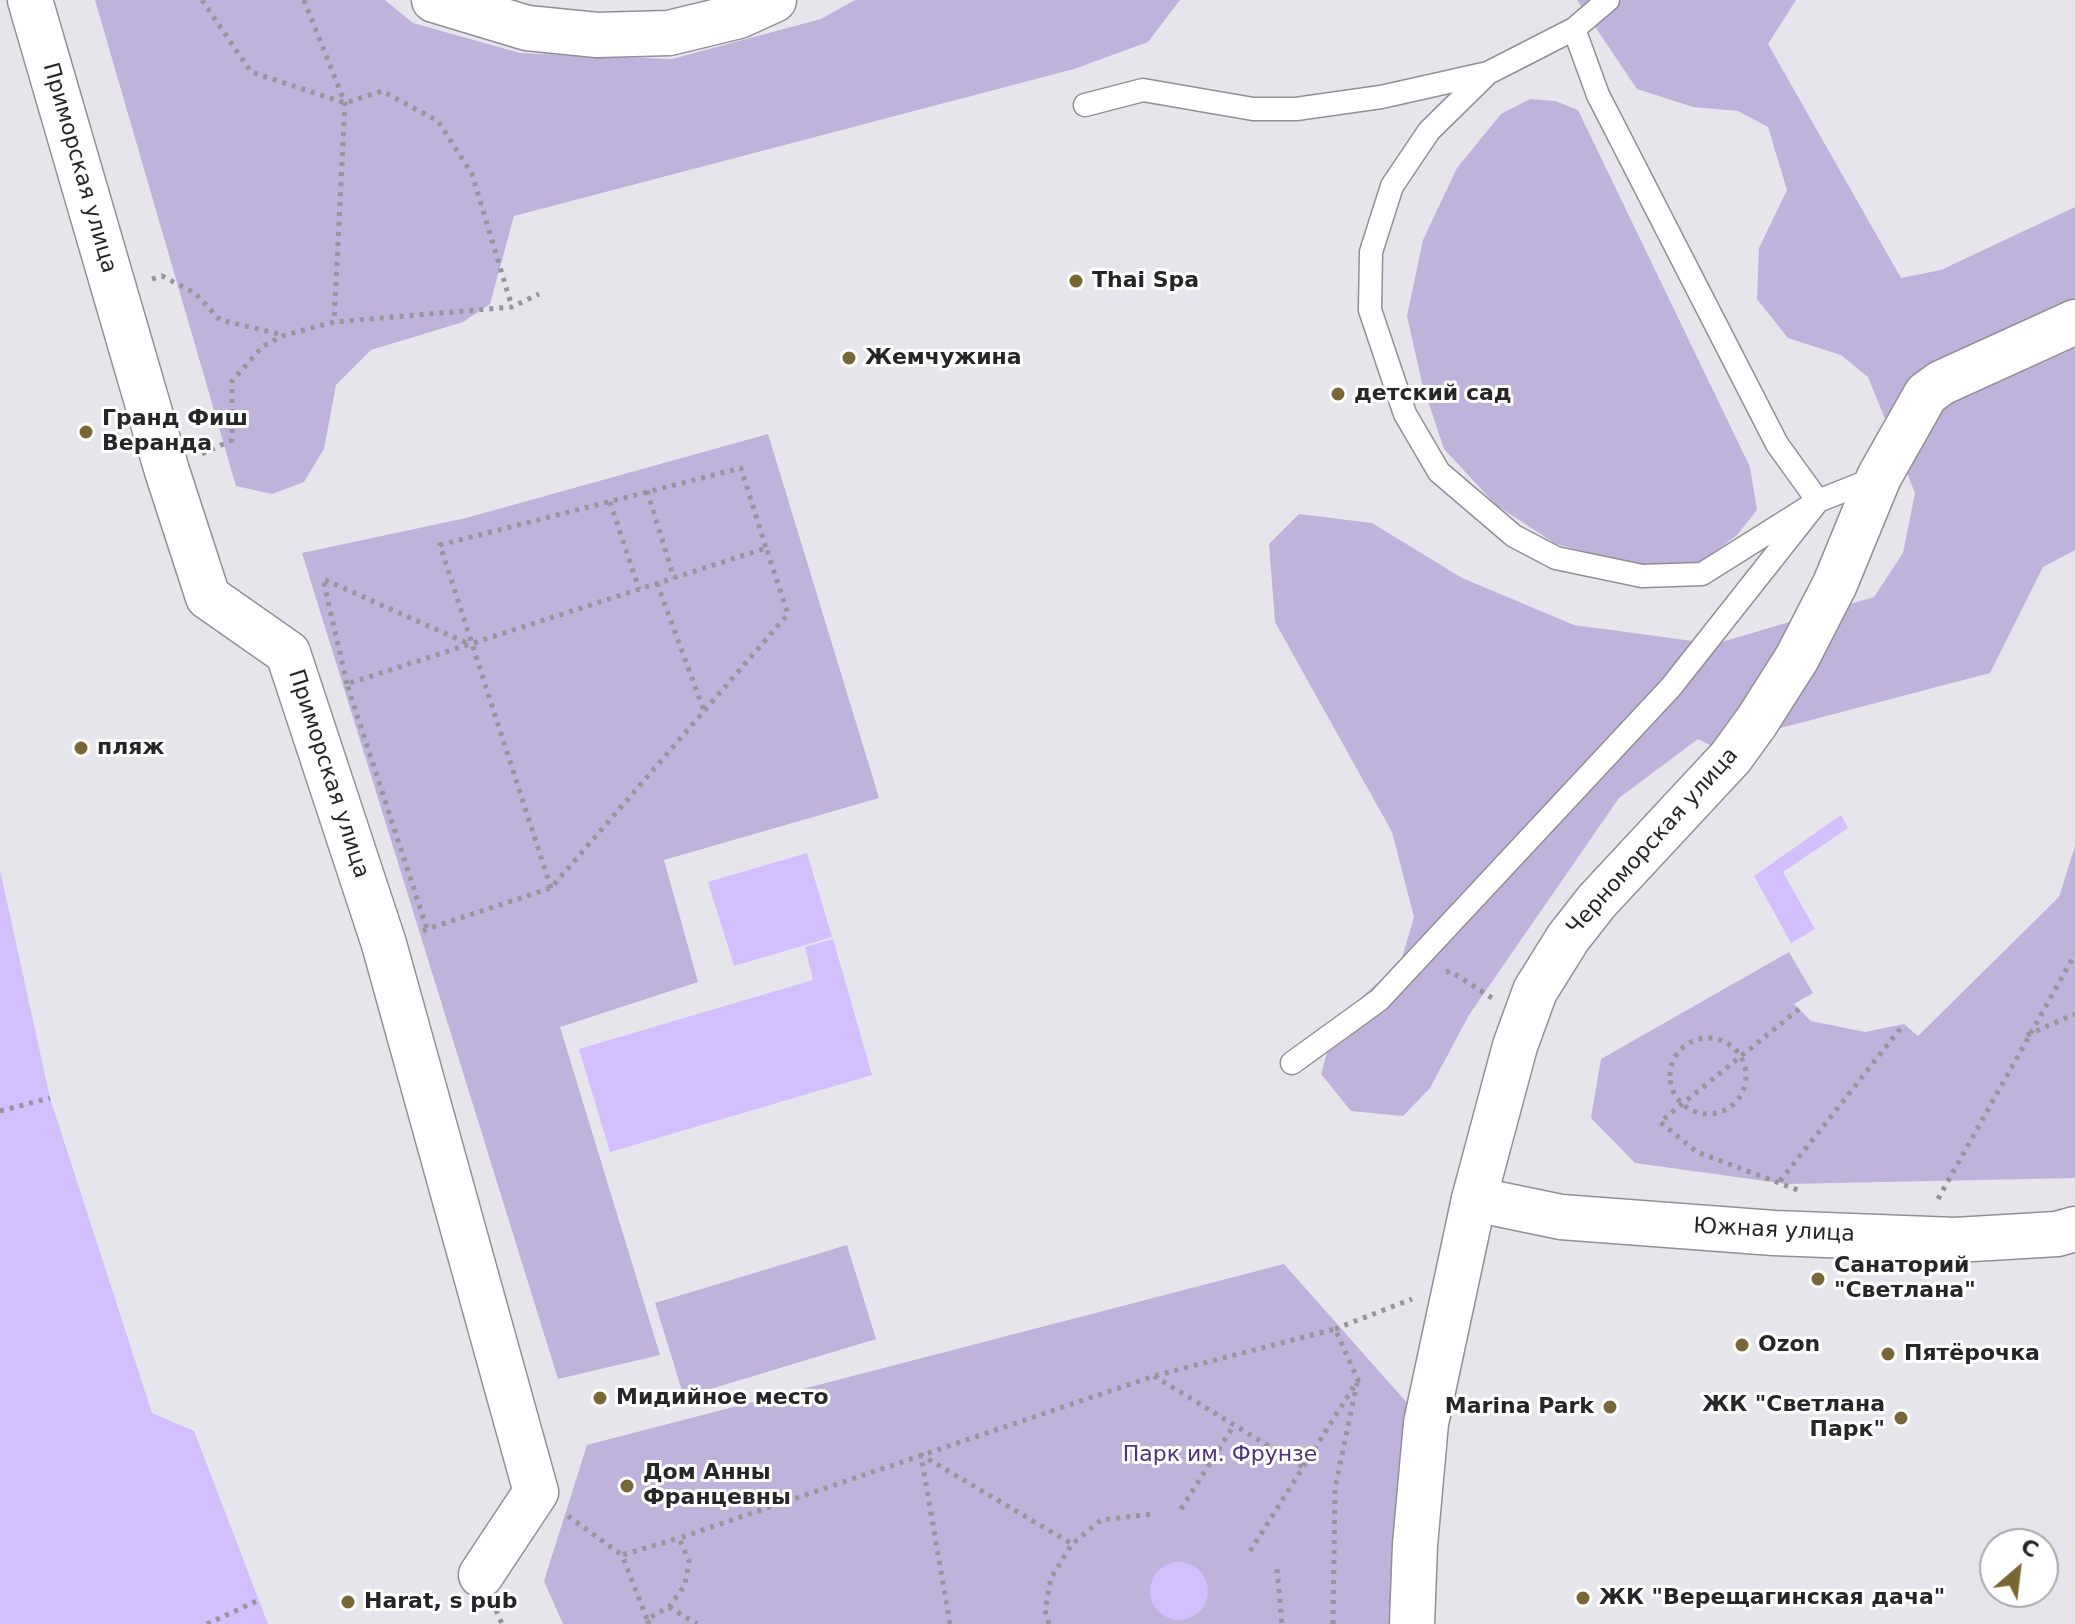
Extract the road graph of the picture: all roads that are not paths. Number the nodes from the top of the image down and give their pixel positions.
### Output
1 (30, 0) edge
2 (434, 0) edge
3 (774, 0) edge
4 (1608, 0) edge
5 (1574, 29) junction
6 (1488, 73) junction
7 (1085, 105) dead end
8 (2075, 322) edge
9 (1879, 477) junction
10 (1818, 501) junction
11 (1292, 1063) dead end
12 (1474, 1199) junction
13 (2075, 1229) edge
14 (481, 1575) dead end
15 (1412, 1624) edge

1 - 14 street, Приморская улица
2 - 3 street
4 - 5 lane
5 - 6 lane
5 - 10 lane
6 - 7 lane
6 - 10 lane
8 - 9 street, Черноморская улица
9 - 10 lane
9 - 12 street, Черноморская улица
10 - 11 lane
12 - 13 street, Южная улица
12 - 15 street, Черноморская улица

